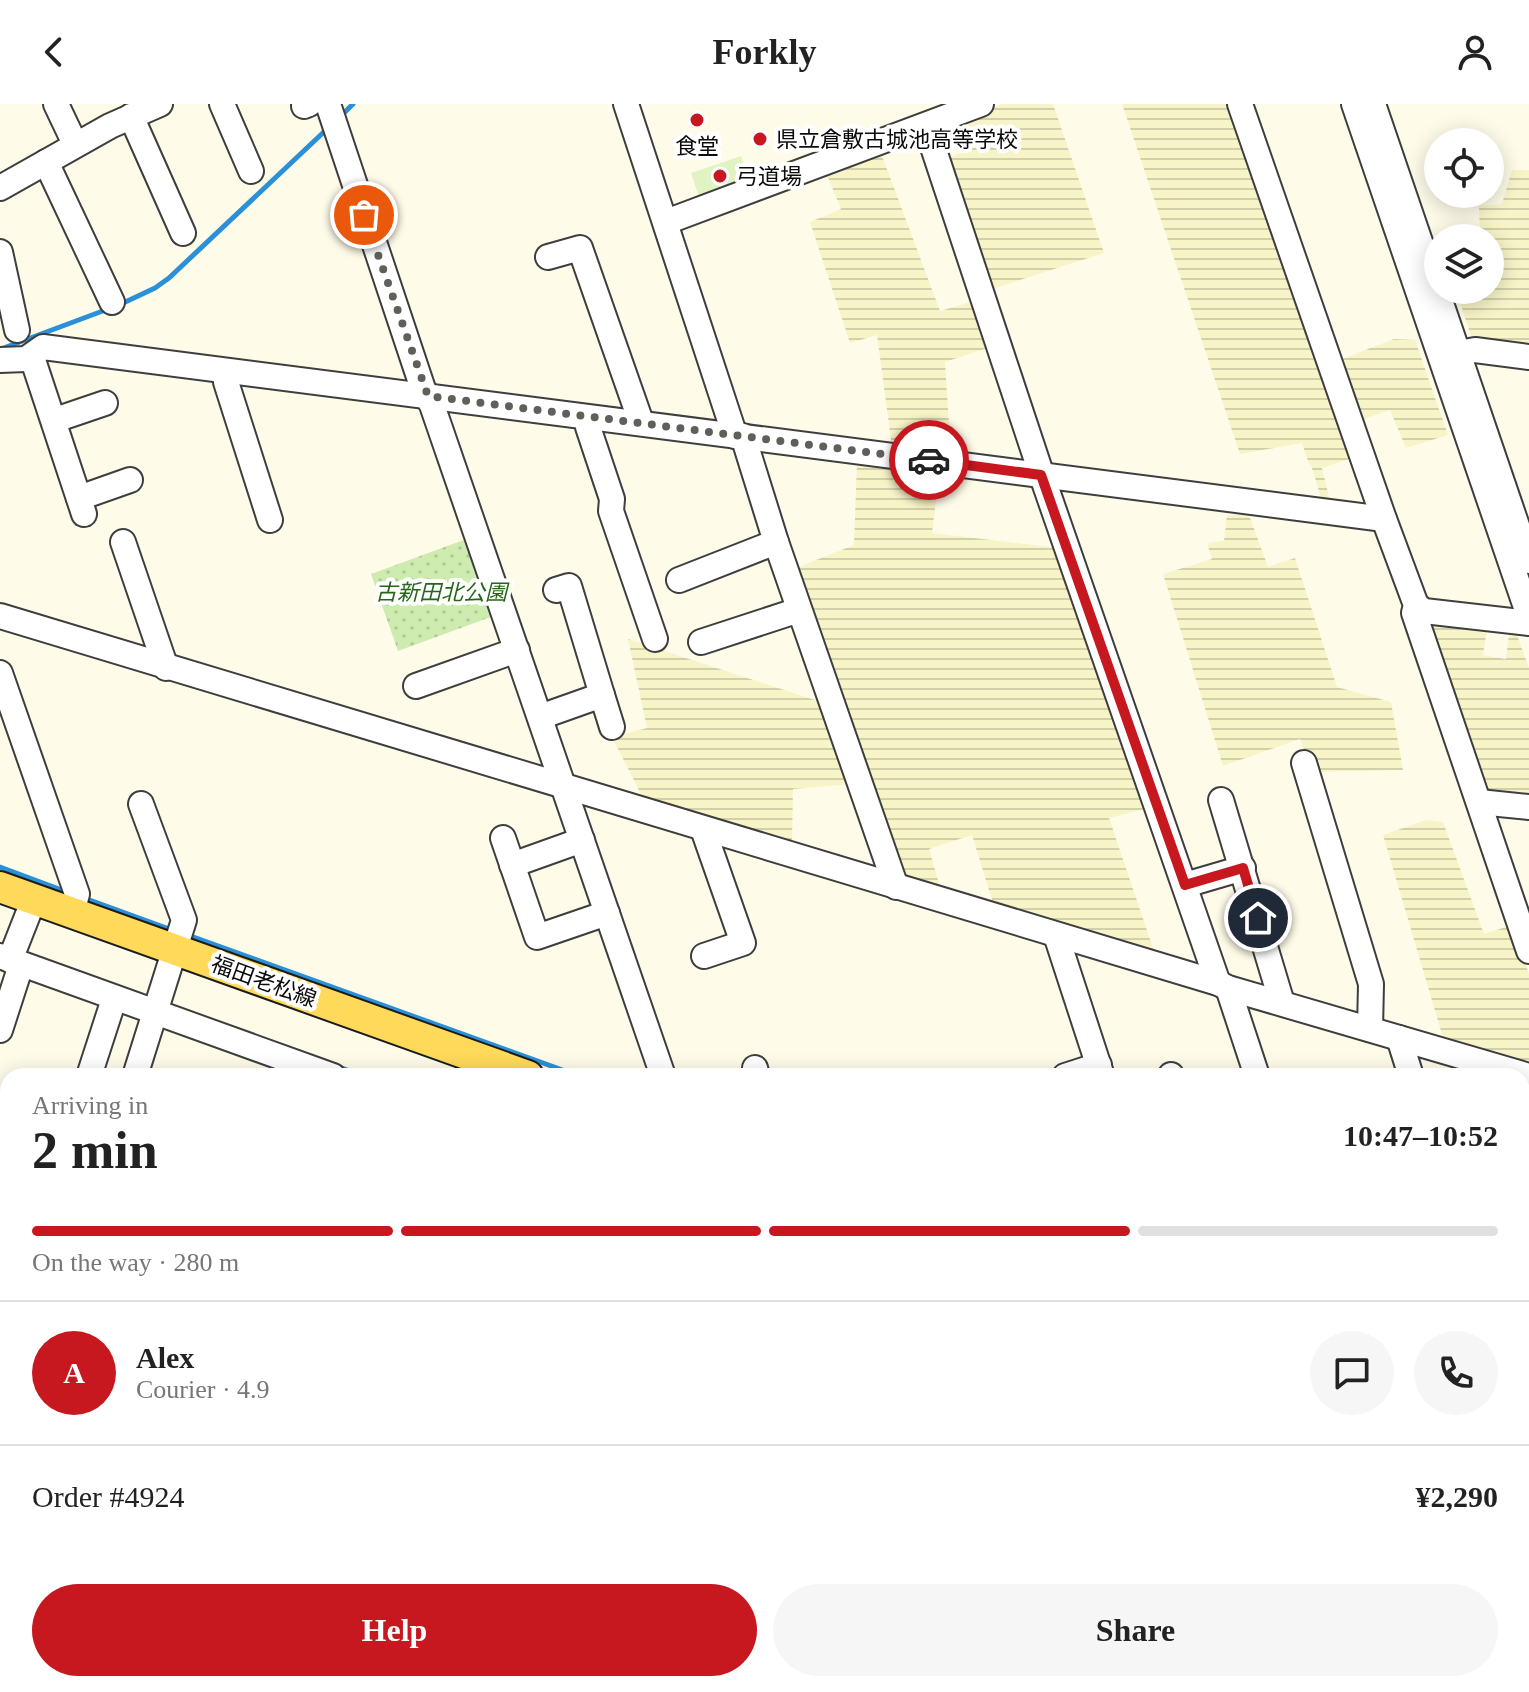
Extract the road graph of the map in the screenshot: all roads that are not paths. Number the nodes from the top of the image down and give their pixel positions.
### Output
1 (56, 104) edge
2 (160, 104) edge
3 (222, 104) edge
4 (626, 104) edge
5 (981, 104) edge
6 (1240, 104) edge
7 (1354, 104) edge
8 (1373, 104) edge
9 (313, 105) edge
10 (131, 116) junction
11 (926, 126) junction
12 (73, 139) junction
13 (46, 162) junction
14 (251, 171) dead end
15 (0, 188) edge
16 (666, 222) junction
17 (183, 233) dead end
18 (0, 252) edge
19 (548, 257) dead end
20 (112, 302) dead end
21 (17, 330) dead end
22 (1458, 353) junction
23 (34, 355) junction
24 (1529, 357) edge
25 (0, 360) edge
26 (226, 376) junction
27 (430, 400) junction
28 (105, 403) dead end
29 (55, 420) junction
30 (588, 422) junction
31 (641, 422) junction
32 (741, 439) junction
33 (130, 480) dead end
34 (1043, 481) junction
35 (1384, 519) junction
36 (270, 520) dead end
37 (123, 542) dead end
38 (776, 542) junction
39 (1529, 561) edge
40 (679, 580) dead end
41 (556, 590) dead end
42 (1416, 609) junction
43 (799, 610) junction
44 (0, 616) edge
45 (1529, 616) edge
46 (1529, 623) edge
47 (655, 639) dead end
48 (701, 642) dead end
49 (517, 650) junction
50 (164, 663) junction
51 (0, 673) edge
52 (416, 686) dead end
53 (602, 695) junction
54 (540, 717) junction
55 (612, 727) dead end
56 (1304, 763) dead end
57 (560, 781) junction
58 (1221, 800) dead end
59 (1479, 802) junction
60 (141, 804) dead end
61 (1529, 807) edge
62 (703, 829) junction
63 (503, 838) dead end
64 (582, 840) junction
65 (512, 865) junction
66 (1243, 868) junction
67 (894, 882) junction
68 (1185, 885) junction
69 (0, 887) edge
70 (34, 899) junction
71 (75, 902) junction
72 (607, 913) junction
73 (1056, 935) junction
74 (178, 937) junction
75 (1529, 951) edge
76 (12, 956) edge
77 (704, 956) dead end
78 (1219, 980) junction
79 (1282, 998) junction
80 (114, 999) junction
81 (158, 1005) junction
82 (1371, 1024) junction
83 (0, 1030) edge
84 (1399, 1038) junction
85 (274, 1066) edge
86 (92, 1068) edge
87 (138, 1068) edge
88 (508, 1068) edge
89 (660, 1068) edge
90 (1099, 1068) edge
91 (1254, 1068) edge
92 (1408, 1068) edge
93 (1502, 1068) edge

1 - 12 street
2 - 10 street
3 - 14 street
4 - 16 street
5 - 11 street
6 - 35 street
7 - 45 street
8 - 22 street
9 - 27 street
10 - 12 street
10 - 17 street
11 - 16 street
11 - 34 street
12 - 13 street
13 - 15 street
13 - 20 street
16 - 32 street
18 - 21 street
19 - 31 street
22 - 24 street
22 - 39 street
23 - 25 street
23 - 26 street
23 - 29 street
26 - 27 street
26 - 36 street
27 - 30 street
27 - 49 street
28 - 29 street
29 - 33 street
30 - 31 street
30 - 47 street
31 - 32 street
32 - 34 street
32 - 38 street
34 - 35 street
34 - 68 street
35 - 42 street
37 - 50 street
38 - 40 street
38 - 43 street
41 - 53 street
42 - 46 street
42 - 59 street
43 - 48 street
43 - 67 street
44 - 50 street
49 - 52 street
49 - 54 street
50 - 57 street
51 - 71 street
53 - 54 street
53 - 55 street
54 - 57 street
56 - 82 street
57 - 62 street
57 - 64 street
58 - 66 street
59 - 61 street
59 - 75 street
60 - 74 street
62 - 67 street
62 - 77 street
63 - 65 street
64 - 65 street
64 - 72 street
65 - 72 street
66 - 68 street
66 - 79 street
67 - 73 street
68 - 78 street
69 - 70 main road, 福田老松線
70 - 71 main road, 福田老松線
70 - 76 street
71 - 74 main road, 福田老松線
72 - 89 street
73 - 78 street
73 - 90 street
74 - 81 street
74 - 88 main road, 福田老松線
76 - 80 street
76 - 83 street
78 - 79 street
78 - 91 street
79 - 82 street
80 - 81 street
80 - 86 street
81 - 85 street
81 - 87 street
82 - 84 street
84 - 92 street
84 - 93 street

